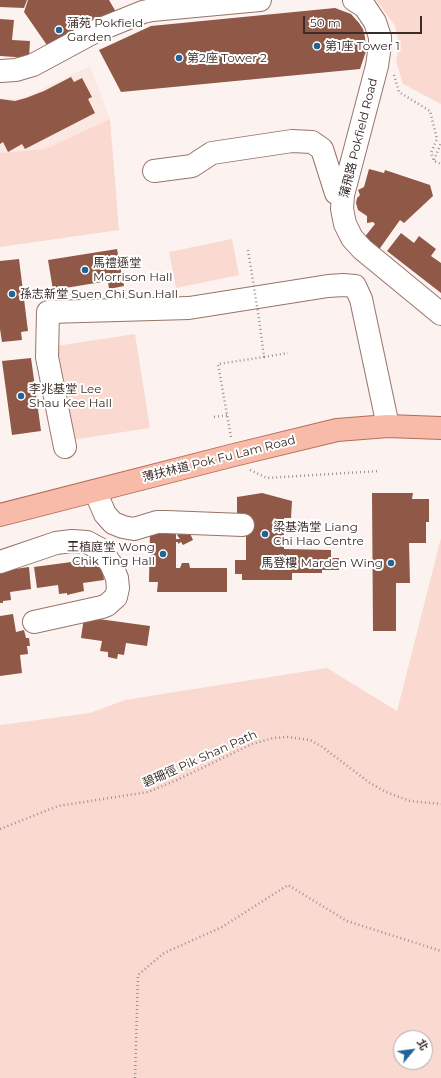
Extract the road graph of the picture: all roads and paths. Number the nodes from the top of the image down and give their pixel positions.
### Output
1 (260, 0) edge
2 (354, 0) edge
3 (0, 71) edge
4 (393, 71) dead end
5 (441, 143) edge
6 (434, 161) junction
7 (441, 164) edge
8 (154, 171) dead end
9 (343, 195) junction
10 (248, 250) dead end
11 (441, 314) edge
12 (288, 353) dead end
13 (264, 356) junction
14 (227, 415) junction
15 (214, 417) dead end
16 (388, 426) junction
17 (441, 428) edge
18 (230, 434) dead end
19 (65, 447) dead end
20 (249, 466) dead end
21 (379, 472) dead end
22 (95, 491) junction
23 (0, 516) edge
24 (243, 525) dead end
25 (0, 562) edge
26 (34, 622) dead end
27 (441, 804) edge
28 (0, 829) edge
29 (441, 951) edge
30 (135, 1078) edge

1 - 3 street
2 - 9 street, 蒲飛路 Pokfield Road
4 - 6 path
5 - 6 path
6 - 7 path
8 - 9 street
9 - 11 street, 蒲飛路 Pokfield Road
10 - 13 path, bridge
12 - 13 path
13 - 14 path
14 - 15 path
14 - 18 path
16 - 17 main road, 薄扶林道 Pok Fu Lam Road
16 - 19 street
16 - 22 main road, 薄扶林道 Pok Fu Lam Road
20 - 21 path
22 - 23 main road, 薄扶林道 Pok Fu Lam Road
22 - 24 street
25 - 26 street
27 - 28 path, 碧珊徑 Pik Shan Path
29 - 30 path

